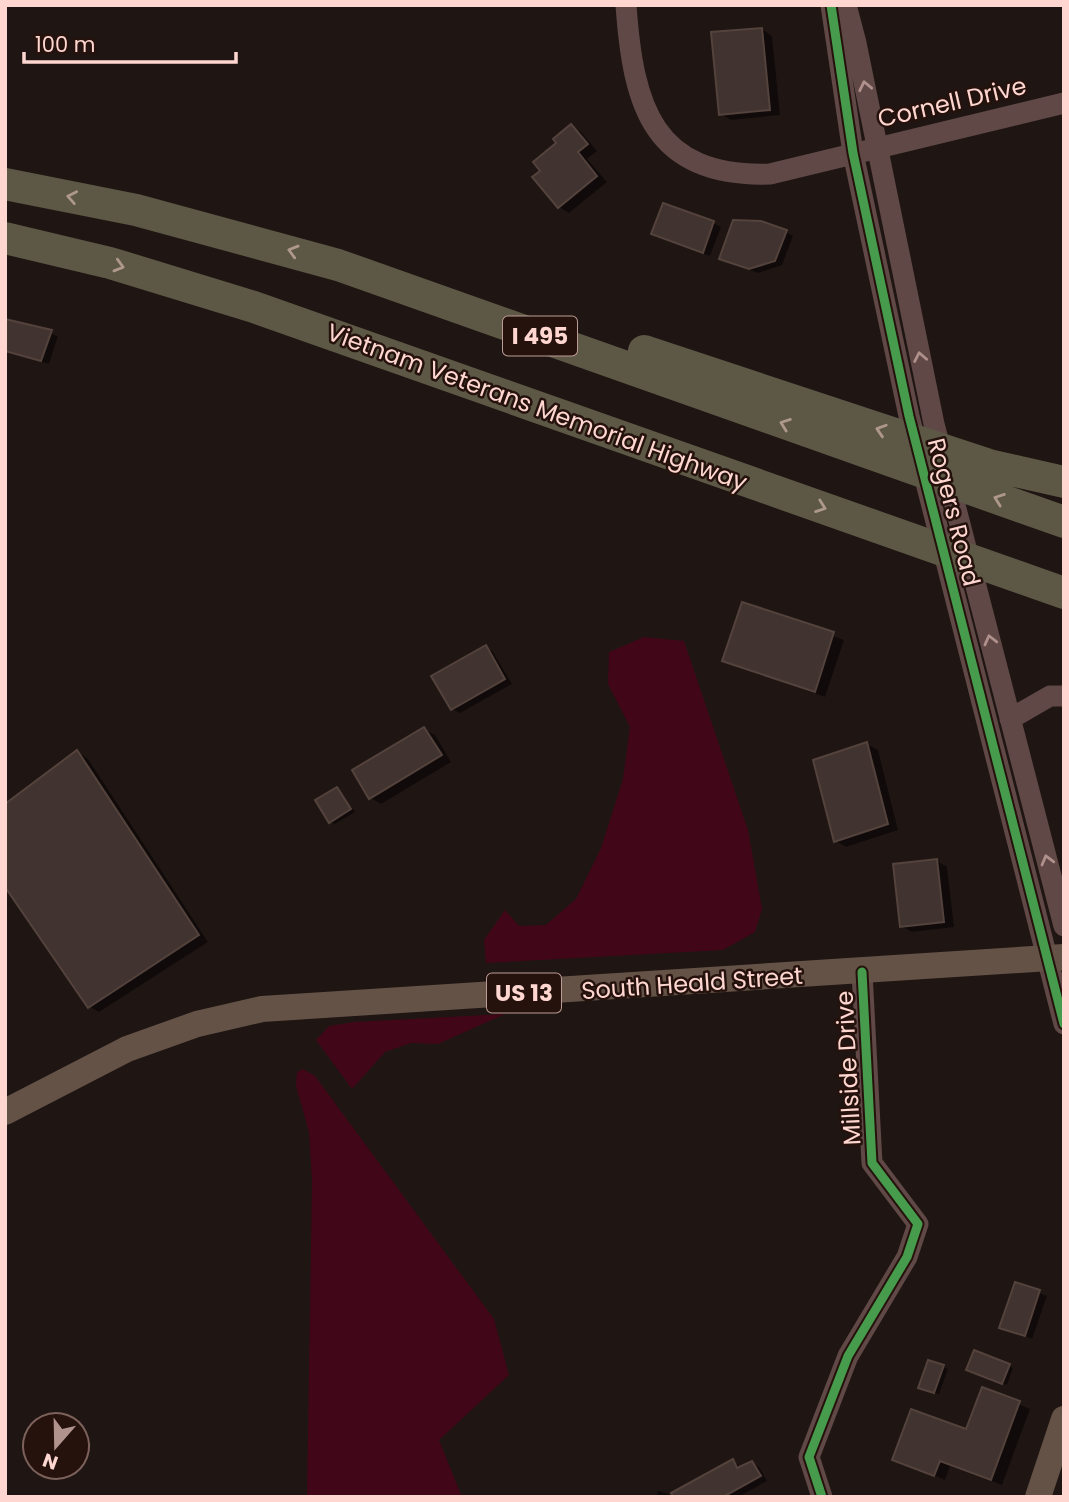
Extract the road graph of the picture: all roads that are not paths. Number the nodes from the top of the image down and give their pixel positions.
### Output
1 (626, 5) edge
2 (831, 5) edge
3 (846, 5) edge
4 (1064, 103) edge
5 (878, 147) junction
6 (853, 153) junction
7 (5, 184) edge
8 (5, 238) edge
9 (338, 265) junction
10 (1064, 482) edge
11 (1064, 522) edge
12 (1060, 593) edge
13 (1064, 696) edge
14 (1010, 719) junction
15 (1064, 926) edge
16 (1055, 959) edge
17 (862, 972) junction
18 (1064, 1024) edge
19 (5, 1112) edge
20 (1064, 1419) edge
21 (822, 1497) edge
22 (1038, 1497) edge

1 - 6 street, Cornell Drive
2 - 6 street, Rogers Road
5 -> 3 street, Rogers Road
4 - 5 street, Cornell Drive
5 - 6 street, Cornell Drive
14 -> 5 street, Rogers Road
6 - 16 street, Rogers Road
9 -> 7 highway, I 495
8 -> 12 highway, Vietnam Veterans Memorial Highway
10 -> 9 highway
11 -> 9 highway, I 495
13 - 14 street
15 -> 14 street, Rogers Road
16 - 17 main road, South Heald Street / US 13
16 - 18 street, Rogers Road
17 - 19 main road, South Heald Street / US 13
17 - 21 street, Millside Drive
20 - 22 main road

